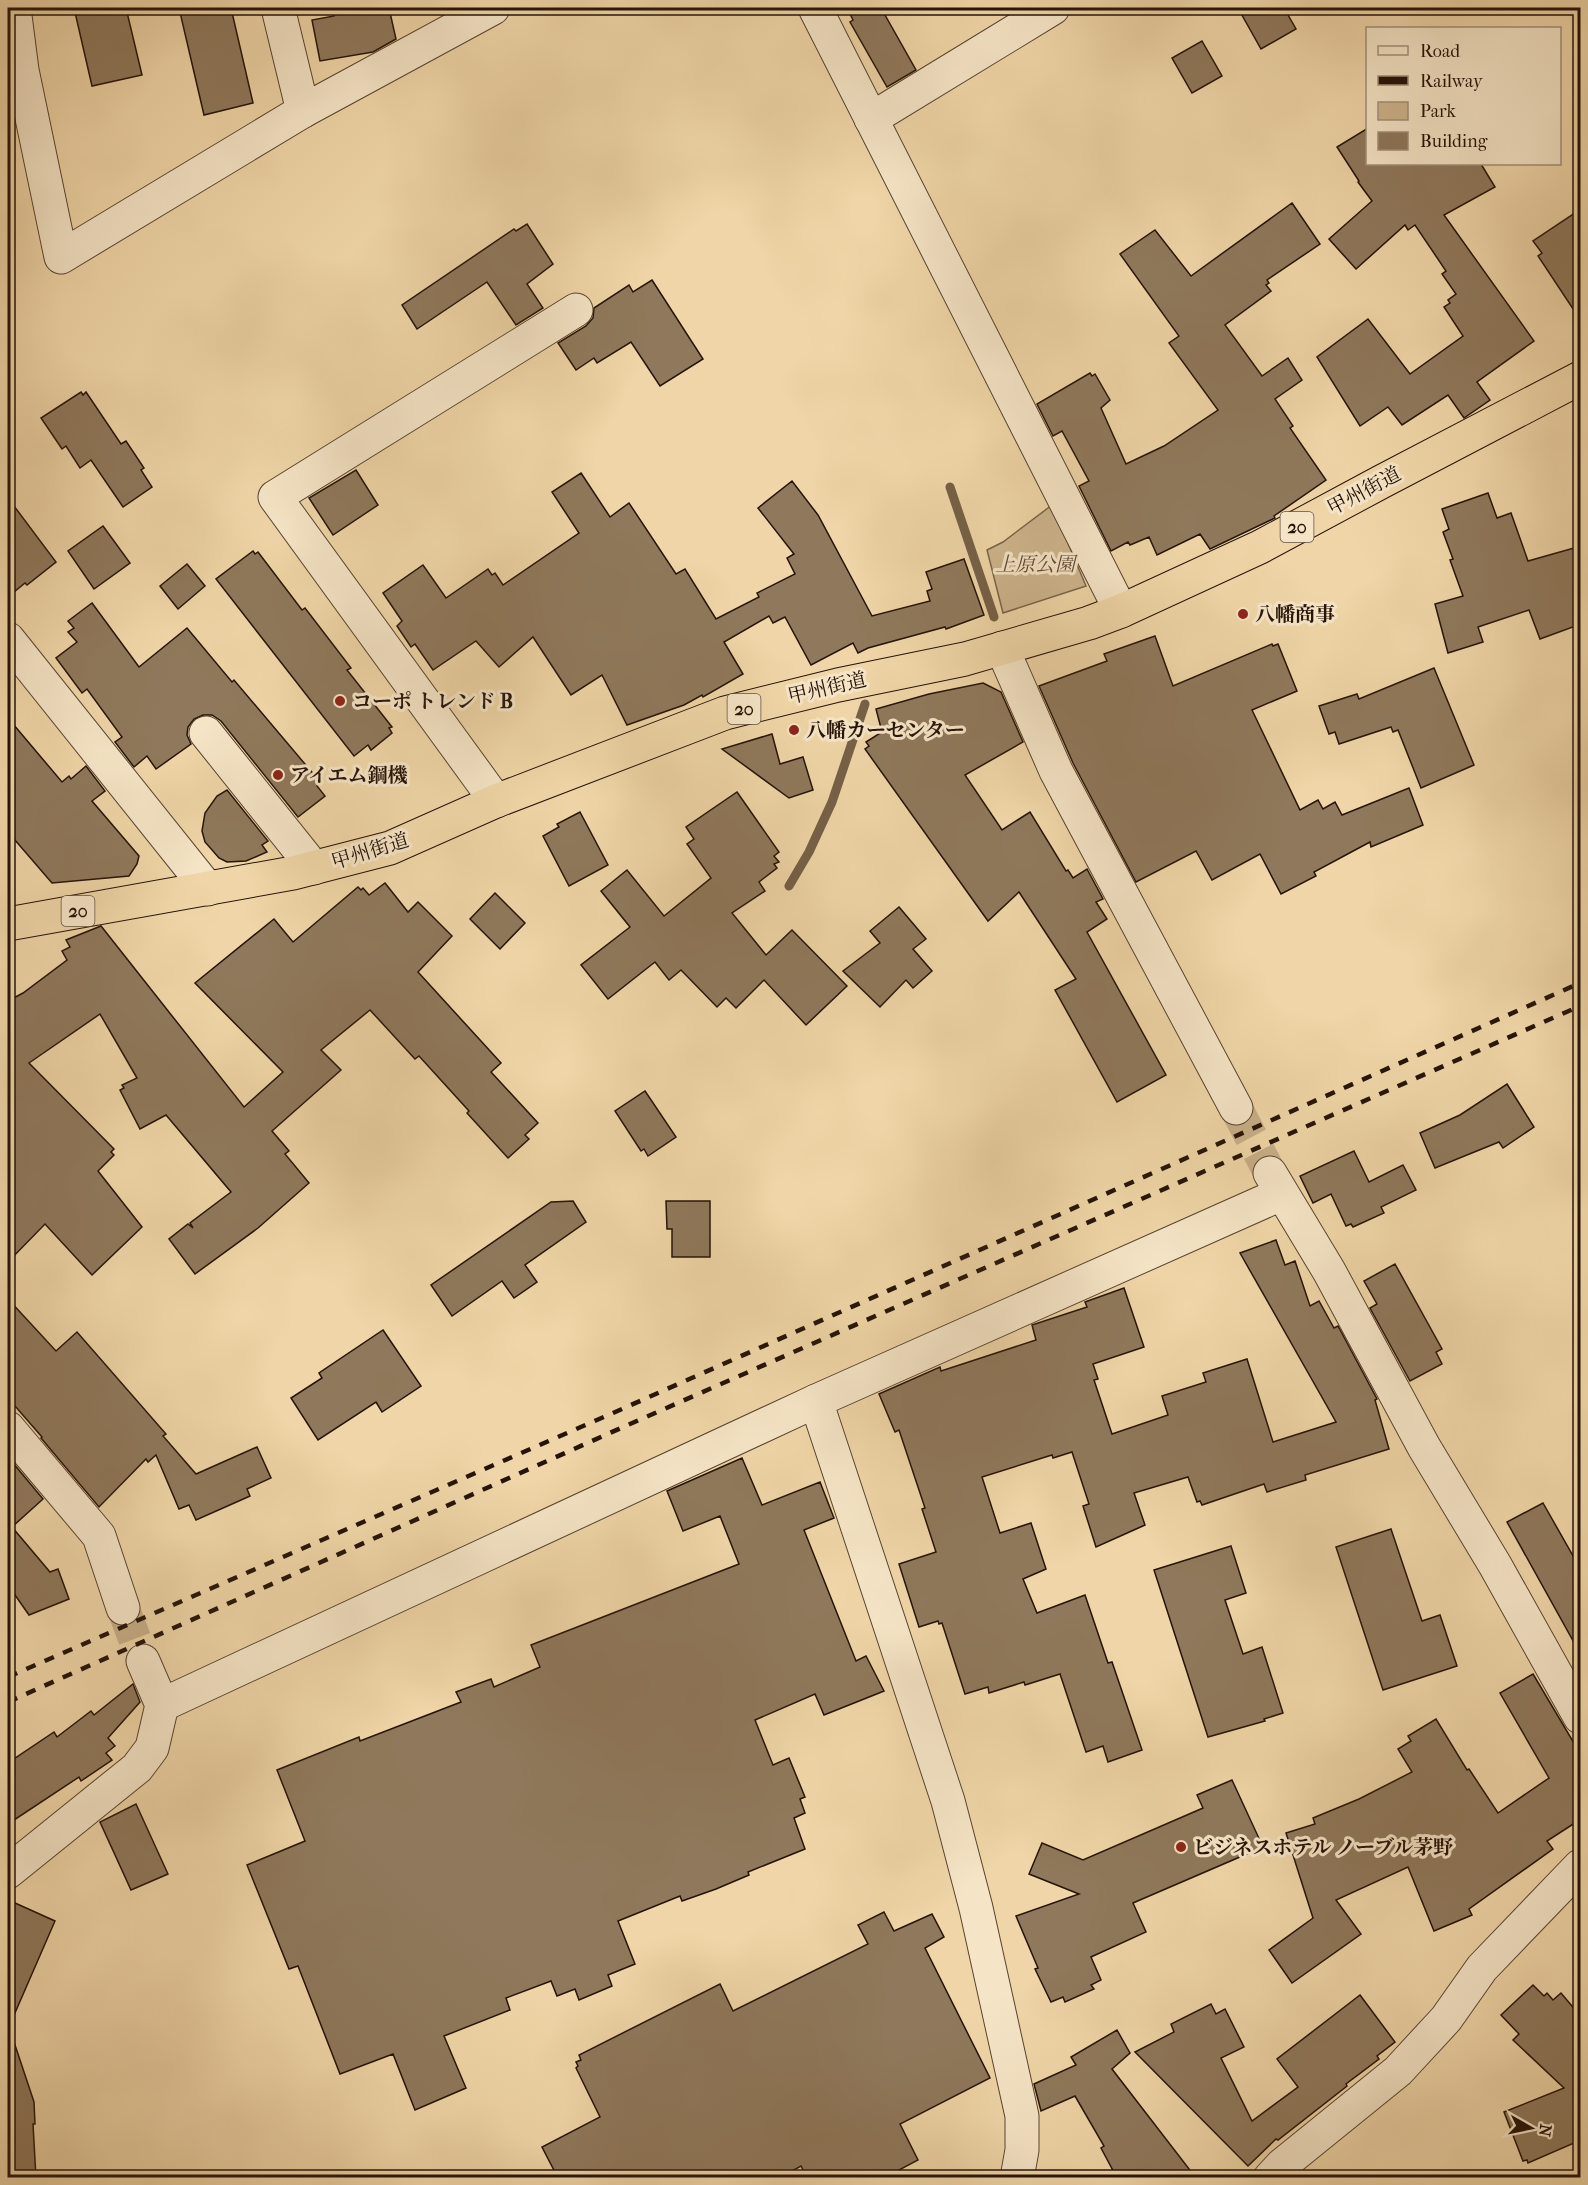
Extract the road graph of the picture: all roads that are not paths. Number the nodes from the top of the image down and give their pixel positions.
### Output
1 (14, 8) edge
2 (278, 8) edge
3 (493, 8) edge
4 (814, 8) edge
5 (1053, 8) edge
6 (303, 111) junction
7 (871, 119) junction
8 (576, 310) dead end
9 (1581, 378) edge
10 (1121, 610) junction
11 (8, 639) edge
12 (1002, 648) junction
13 (206, 733) dead end
14 (496, 801) junction
15 (314, 868) junction
16 (208, 889) junction
17 (8, 924) edge
18 (1236, 1108) tunnel mouth
19 (816, 1401) junction
20 (8, 1428) edge
21 (123, 1608) tunnel mouth
22 (144, 1661) tunnel mouth
23 (162, 1705) junction
24 (1581, 1717) edge
25 (1581, 1866) edge
26 (8, 1872) edge
27 (1017, 2178) edge
28 (1270, 2178) edge

1 - 6 street
2 - 6 street
3 - 6 street
4 - 7 street
5 - 7 street
7 - 10 street
8 - 14 street
9 - 10 highway, 甲州街道 / 20
10 - 12 highway, 甲州街道 / 20
11 - 16 street
12 - 14 highway, 甲州街道 / 20
12 - 18 street
13 - 15 street
14 - 15 highway, 甲州街道 / 20
15 - 16 highway, 甲州街道 / 20
16 - 17 highway, 甲州街道 / 20
19 - 23 street
19 - 24 street
19 - 27 street
20 - 21 street
22 - 23 street
23 - 26 street
25 - 28 street

